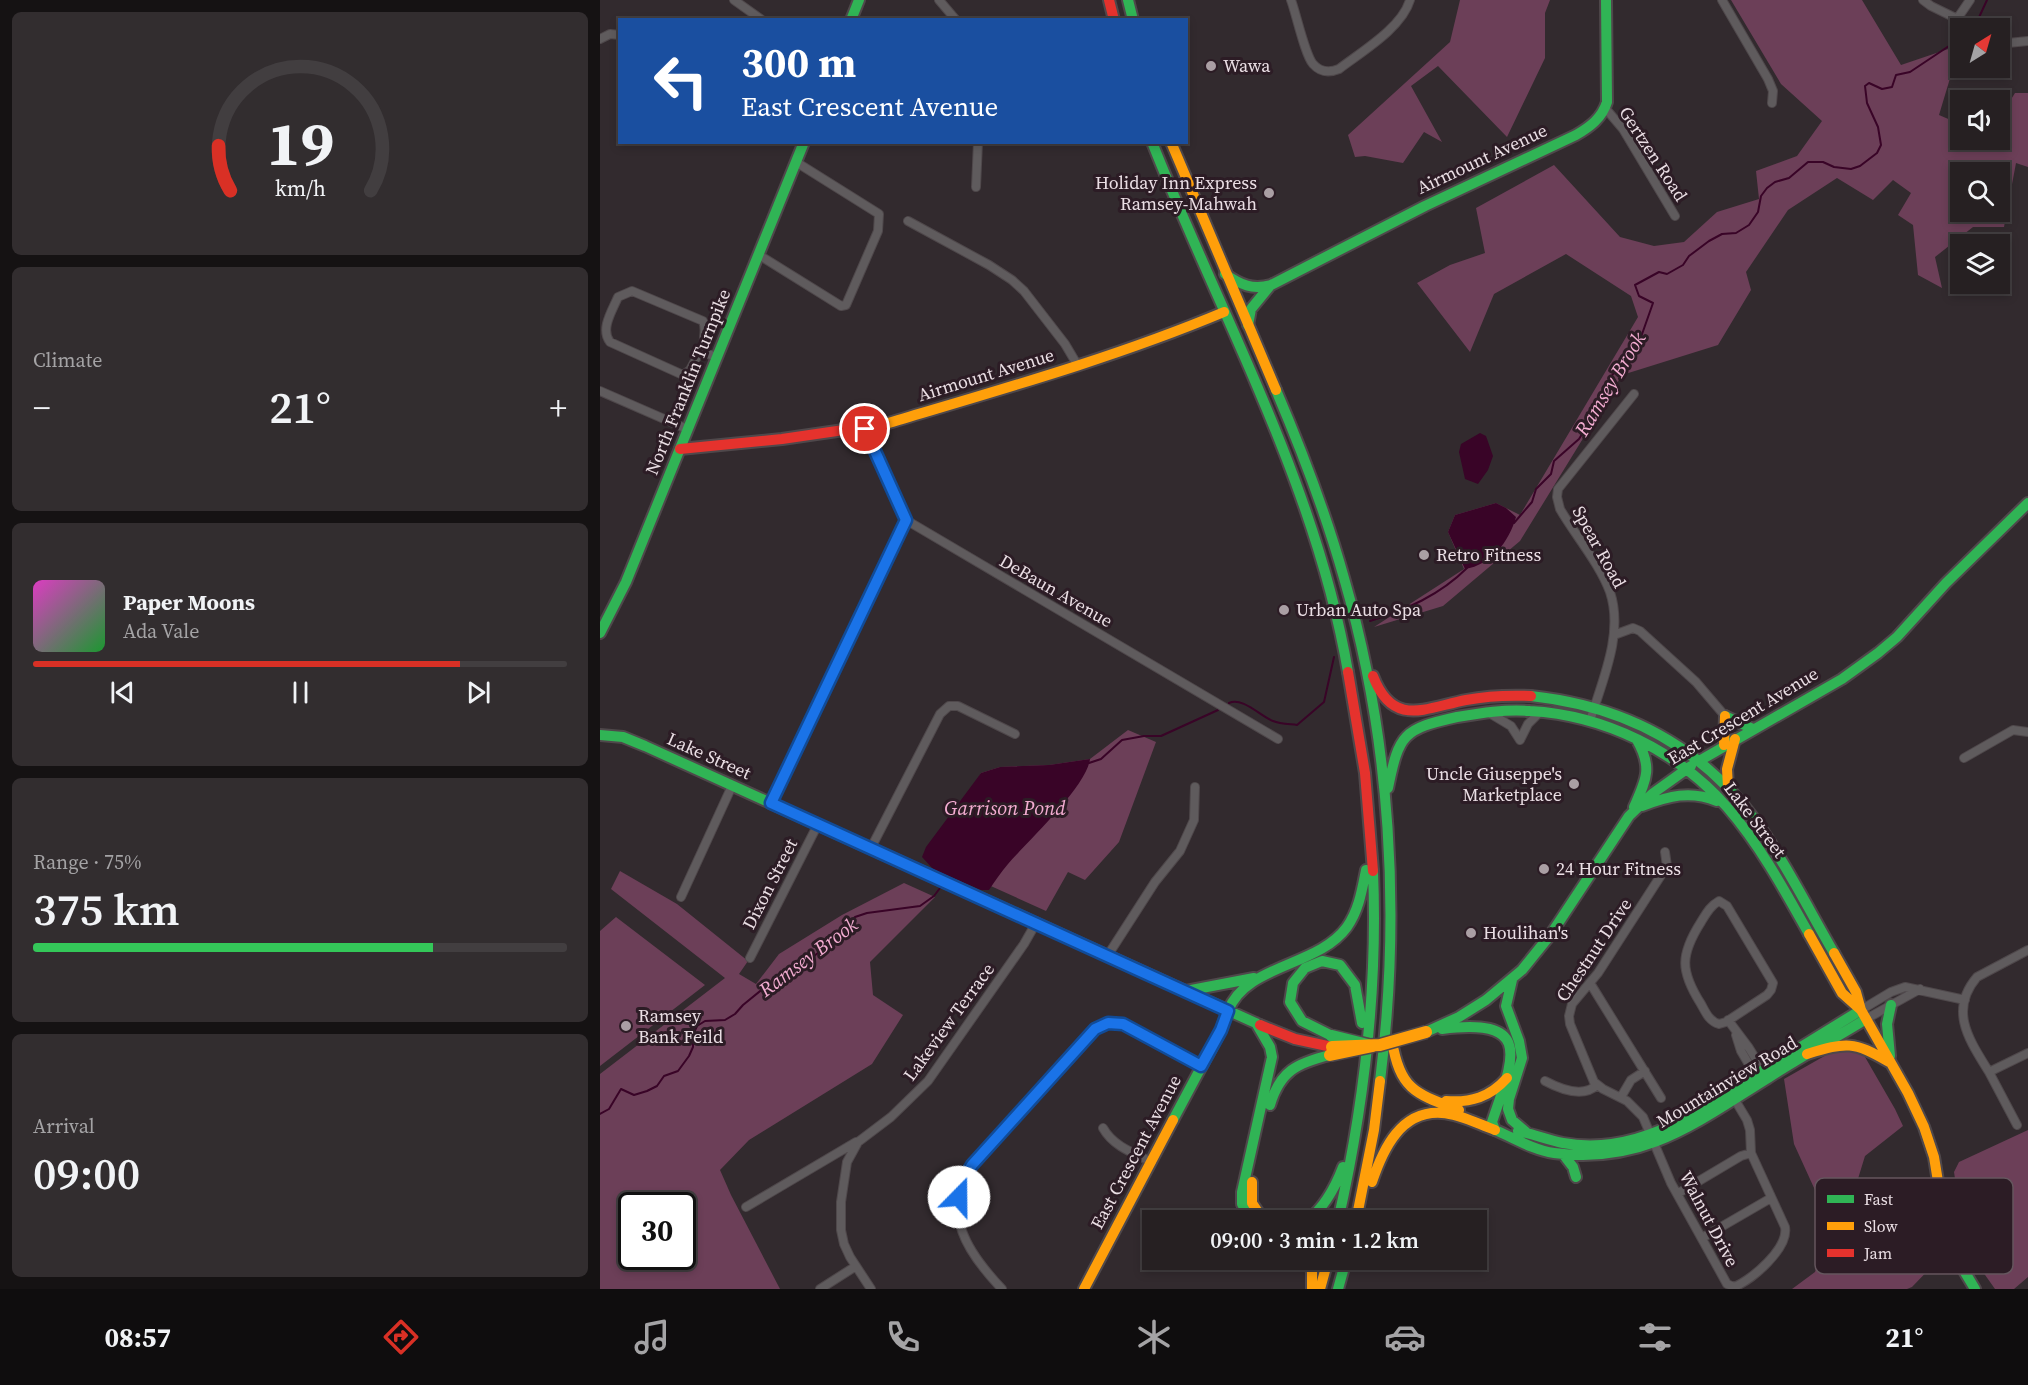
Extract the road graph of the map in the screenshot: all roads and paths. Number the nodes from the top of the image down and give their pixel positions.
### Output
1 (734, 0) edge
2 (859, 0) edge
3 (939, 0) edge
4 (1110, 0) edge
5 (1128, 0) edge
6 (1292, 0) edge
7 (1410, 0) edge
8 (1606, 0) edge
9 (1722, 0) edge
10 (1923, 0) edge
11 (1970, 0) edge
12 (759, 18) edge
13 (852, 18) edge
14 (954, 18) edge
15 (1114, 18) edge
16 (1132, 18) edge
17 (1956, 18) edge
18 (1959, 18) edge
19 (618, 35) edge
20 (600, 39) edge
21 (2028, 41) edge
22 (2010, 43) edge
23 (1772, 103) dead end
24 (1606, 108) junction
25 (803, 144) edge
26 (978, 144) edge
27 (1153, 144) edge
28 (1171, 144) edge
29 (796, 162) junction
30 (976, 187) dead end
31 (1675, 216) dead end
32 (908, 221) dead end
33 (759, 255) junction
34 (1224, 273) junction
35 (1271, 285) junction
36 (1224, 312) junction
37 (1248, 326) junction
38 (711, 355) junction
39 (1078, 366) junction
40 (600, 391) edge
41 (1634, 394) dead end
42 (687, 429) junction
43 (865, 429) junction
44 (680, 450) junction
45 (2028, 503) edge
46 (906, 520) junction
47 (600, 633) edge
48 (1614, 635) junction
49 (1360, 640) junction
50 (1594, 707) junction
51 (1487, 712) junction
52 (1540, 712) junction
53 (1725, 716) junction
54 (1590, 721) junction
55 (600, 727) edge
56 (1753, 729) junction
57 (2028, 732) edge
58 (1015, 734) dead end
59 (600, 735) edge
60 (623, 737) junction
61 (1278, 739) dead end
62 (1636, 739) junction
63 (1735, 739) junction
64 (1724, 745) junction
65 (1964, 758) dead end
66 (1699, 761) junction
67 (1686, 770) junction
68 (732, 786) junction
69 (1195, 787) dead end
70 (1728, 787) junction
71 (1385, 802) junction
72 (771, 803) junction
73 (1725, 805) junction
74 (1634, 812) junction
75 (818, 824) junction
76 (1371, 832) junction
77 (871, 848) junction
78 (1665, 852) dead end
79 (681, 897) dead end
80 (1036, 922) junction
81 (2028, 950) edge
82 (1108, 955) junction
83 (750, 958) dead end
84 (1265, 976) junction
85 (1512, 980) junction
86 (1590, 983) junction
87 (1920, 989) junction
88 (1186, 991) junction
89 (1965, 1000) junction
90 (1388, 1005) junction
91 (1891, 1005) junction
92 (1228, 1011) junction
93 (1864, 1015) junction
94 (1728, 1020) junction
95 (1256, 1023) junction
96 (1426, 1032) junction
97 (1331, 1046) junction
98 (1373, 1046) junction
99 (2028, 1053) edge
100 (1807, 1054) junction
101 (1890, 1063) junction
102 (1201, 1066) junction
103 (1645, 1071) junction
104 (1989, 1072) junction
105 (1761, 1076) junction
106 (1507, 1078) junction
107 (1364, 1079) junction
108 (1545, 1081) dead end
109 (1597, 1085) junction
110 (1731, 1095) junction
111 (1621, 1097) junction
112 (1661, 1098) dead end
113 (1433, 1099) junction
114 (2017, 1125) dead end
115 (1494, 1126) junction
116 (1103, 1128) dead end
117 (1357, 1131) junction
118 (1526, 1132) junction
119 (1653, 1140) junction
120 (858, 1142) junction
121 (1591, 1151) junction
122 (1751, 1153) junction
123 (1563, 1154) junction
124 (1152, 1162) junction
125 (1576, 1177) dead end
126 (1939, 1178) edge
127 (1677, 1194) junction
128 (1771, 1198) junction
129 (746, 1207) dead end
130 (1245, 1210) edge
131 (1255, 1210) edge
132 (1319, 1210) edge
133 (1340, 1210) edge
134 (1359, 1210) edge
135 (1361, 1210) edge
136 (1702, 1238) junction
137 (856, 1266) junction
138 (1312, 1270) edge
139 (1325, 1270) edge
140 (1343, 1270) edge
141 (1965, 1274) edge
142 (819, 1289) edge
143 (871, 1289) edge
144 (1002, 1289) edge
145 (1084, 1289) edge
146 (1312, 1289) edge
147 (1320, 1289) edge
148 (1338, 1289) edge
149 (1975, 1289) edge

1 - 12 street
2 - 13 main road
3 - 14 street
4 - 15 main road
5 - 16 main road
6 - 7 street
8 - 24 main road
9 - 23 street
10 - 17 street
11 - 18 street
19 - 20 street
21 - 22 street
24 - 31 street, Gertzen Road
24 - 35 main road, Airmount Avenue
25 - 29 main road, North Franklin Turnpike
26 - 30 street
27 - 36 main road
28 - 34 main road
29 - 33 main road, North Franklin Turnpike
29 - 33 street
32 - 39 street
33 - 38 main road, North Franklin Turnpike
34 - 35 main road, Airmount Avenue
34 - 37 main road
35 - 37 main road, Airmount Avenue
36 - 39 main road, Airmount Avenue
36 - 76 main road
37 - 49 main road
38 - 38 street
38 - 42 main road, North Franklin Turnpike
39 - 43 main road, Airmount Avenue
40 - 42 street
41 - 48 street, Spear Road
42 - 44 main road, North Franklin Turnpike
43 - 44 main road, Airmount Avenue
43 - 46 street
44 - 47 main road, North Franklin Turnpike
45 - 56 main road, East Crescent Avenue
46 - 61 street, DeBaun Avenue
46 - 72 street
48 - 50 street, Spear Road
48 - 53 street
49 - 50 main road, Lake Street
49 - 71 main road
50 - 54 street, Spear Road
50 - 66 main road, Lake Street
51 - 52 main road, Lake Street
51 - 52 street
51 - 71 main road, Lake Street
52 - 54 main road, Lake Street
53 - 56 main road
53 - 64 main road
54 - 62 main road, Lake Street
55 - 60 main road
56 - 63 main road, East Crescent Avenue
57 - 65 street
58 - 77 street
59 - 60 main road, Lake Street
60 - 68 main road, Lake Street
62 - 67 main road, Lake Street
62 - 74 main road
63 - 64 main road, East Crescent Avenue
63 - 70 main road
64 - 66 main road, East Crescent Avenue
66 - 67 main road, East Crescent Avenue
66 - 70 main road, Lake Street
67 - 73 main road, Lake Street
67 - 74 main road, East Crescent Avenue
68 - 72 main road, Lake Street
68 - 79 street
69 - 82 street
70 - 93 main road, Lake Street
71 - 90 main road
72 - 75 main road, Lake Street
73 - 74 main road
73 - 93 main road, Lake Street
74 - 85 main road, East Crescent Avenue
75 - 77 main road, Lake Street
75 - 83 street, Dixon Street
76 - 84 main road
76 - 107 main road
77 - 80 main road, Lake Street
78 - 86 street, Chestnut Drive
80 - 82 main road, Lake Street
80 - 120 street, Lakeview Terrace
81 - 89 street
82 - 88 main road, Lake Street
84 - 88 main road
84 - 92 main road, East Crescent Avenue
85 - 96 main road, East Crescent Avenue
85 - 118 main road
86 - 103 street
86 - 109 street, Chestnut Drive
87 - 89 street
87 - 91 street
87 - 93 street
88 - 92 main road, Lake Street
89 - 104 street
90 - 113 main road
90 - 134 main road
91 - 93 street
91 - 101 main road
92 - 95 main road
92 - 102 main road, East Crescent Avenue
93 - 100 main road, Mountainview Road
93 - 101 main road, Lake Street
93 - 105 main road, Mountainview Road
94 - 94 street
94 - 105 street
95 - 97 main road
95 - 130 main road
96 - 98 main road, East Crescent Avenue, bridge
96 - 106 main road
97 - 98 main road, East Crescent Avenue, bridge
97 - 98 main road, bridge
97 - 107 main road
97 - 131 main road, East Crescent Avenue
99 - 104 street
100 - 101 main road
100 - 105 main road, Mountainview Road
101 - 126 main road, Lake Street
102 - 124 main road, East Crescent Avenue
102 - 144 street
103 - 111 street
103 - 112 street
104 - 114 street
105 - 110 main road, Mountainview Road
106 - 113 main road
106 - 115 main road
107 - 117 main road
108 - 109 street
109 - 111 street
110 - 119 main road, Mountainview Road
110 - 122 street, Walnut Drive
111 - 119 street
113 - 115 main road
115 - 118 main road, Mountainview Road
115 - 123 main road, Mountainview Road
115 - 135 main road
116 - 124 street
117 - 132 main road
117 - 133 main road
118 - 121 main road, Mountainview Road
119 - 121 main road, Mountainview Road
119 - 127 street, Walnut Drive
120 - 129 street
120 - 137 street, Lakeview Terrace
121 - 123 main road, Mountainview Road
122 - 127 street
122 - 128 street, Walnut Drive
123 - 125 main road
124 - 145 main road, East Crescent Avenue
127 - 136 street, Walnut Drive
128 - 136 street
128 - 136 street, Walnut Drive
137 - 142 street
137 - 143 street, Lakeview Terrace
138 - 146 main road
139 - 147 main road
140 - 148 main road
141 - 149 main road, Lake Street

